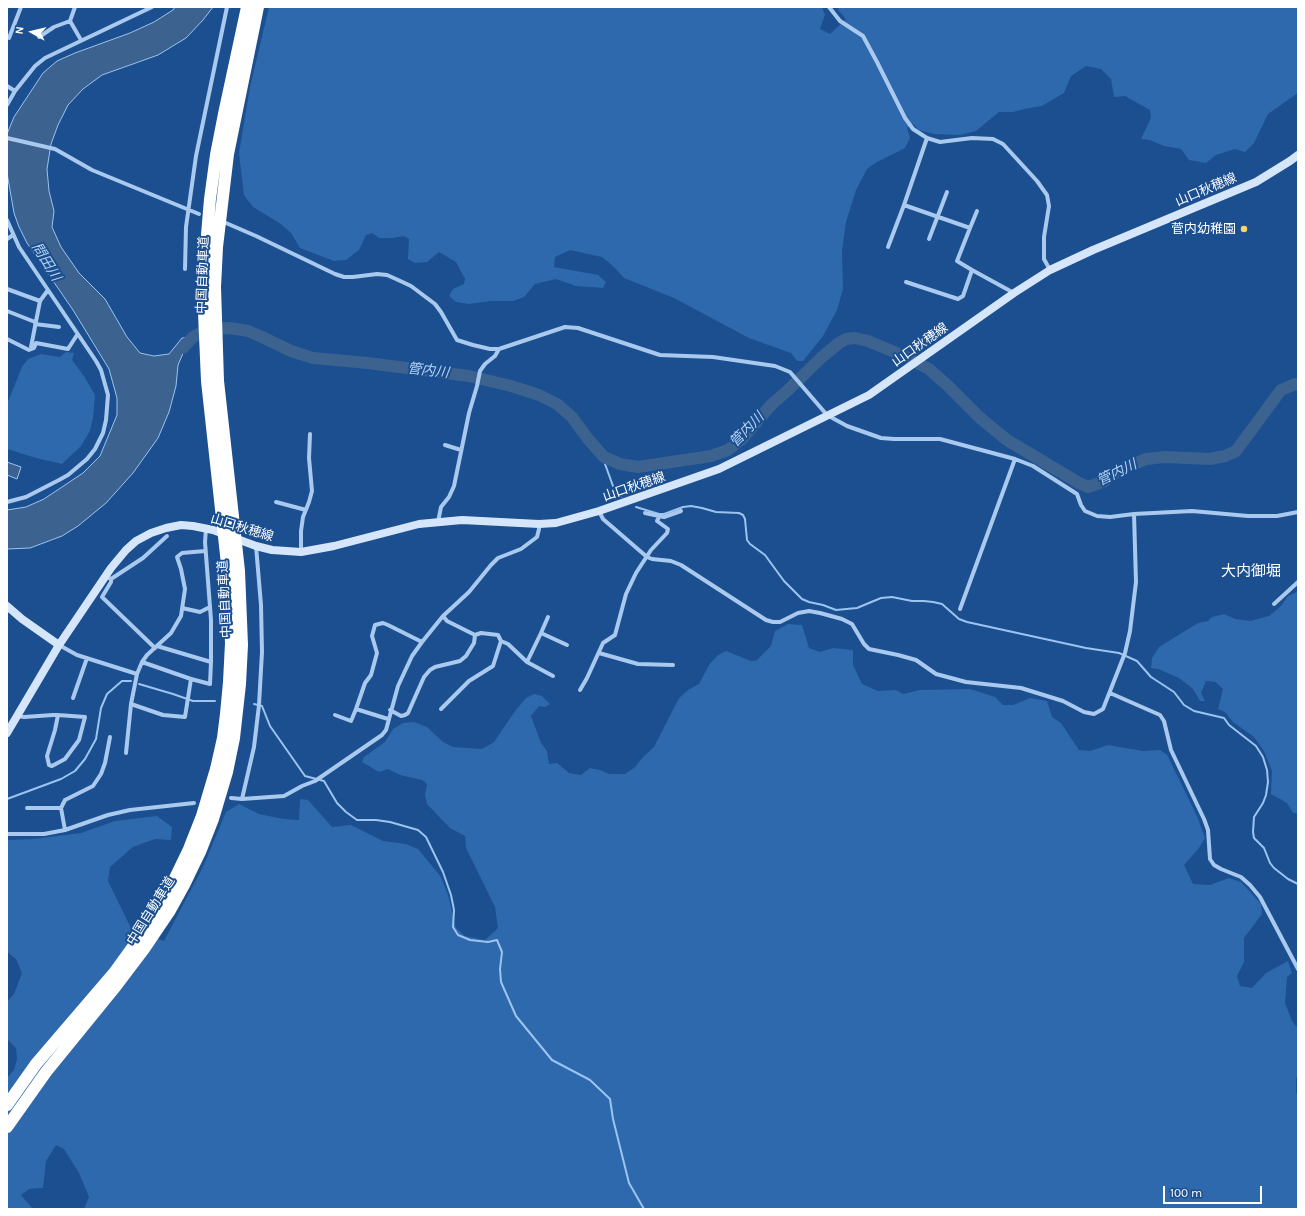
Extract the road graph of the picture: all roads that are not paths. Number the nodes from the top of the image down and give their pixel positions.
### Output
1 (21, 7) edge
2 (75, 7) edge
3 (152, 7) edge
4 (227, 7) edge
5 (247, 7) edge
6 (258, 7) edge
7 (829, 7) edge
8 (70, 21) junction
9 (39, 37) dead end
10 (9, 38) dead end
11 (81, 40) junction
12 (7, 86) edge
13 (15, 91) junction
14 (7, 105) edge
15 (7, 138) edge
16 (927, 138) junction
17 (1298, 155) edge
18 (947, 192) dead end
19 (904, 205) junction
20 (189, 210) junction
21 (977, 211) dead end
22 (200, 214) dead end
23 (937, 216) junction
24 (7, 220) edge
25 (226, 223) dead end
26 (970, 228) junction
27 (13, 235) junction
28 (7, 239) edge
29 (929, 239) dead end
30 (888, 247) dead end
31 (185, 269) dead end
32 (972, 270) junction
33 (1050, 270) junction
34 (906, 282) dead end
35 (7, 289) edge
36 (48, 290) junction
37 (1014, 293) junction
38 (40, 301) junction
39 (7, 311) edge
40 (210, 313) junction
41 (35, 323) junction
42 (59, 327) dead end
43 (78, 335) junction
44 (7, 339) edge
45 (31, 346) dead end
46 (498, 349) junction
47 (827, 415) junction
48 (310, 434) dead end
49 (445, 445) dead end
50 (462, 450) junction
51 (1014, 458) junction
52 (7, 502) edge
53 (276, 502) dead end
54 (306, 510) junction
55 (599, 511) junction
56 (681, 511) dead end
57 (1298, 512) edge
58 (645, 514) dead end
59 (1134, 514) junction
60 (659, 517) junction
61 (438, 522) junction
62 (539, 524) junction
63 (206, 528) junction
64 (167, 536) dead end
65 (256, 546) junction
66 (205, 551) junction
67 (301, 552) junction
68 (648, 556) junction
69 (108, 578) junction
70 (1298, 582) edge
71 (1274, 604) dead end
72 (7, 606) edge
73 (210, 607) junction
74 (182, 608) junction
75 (960, 608) dead end
76 (443, 616) junction
77 (548, 617) dead end
78 (542, 634) junction
79 (475, 635) junction
80 (501, 641) junction
81 (422, 642) junction
82 (59, 645) junction
83 (567, 645) dead end
84 (156, 647) junction
85 (599, 653) junction
86 (87, 658) junction
87 (142, 662) junction
88 (211, 662) junction
89 (527, 662) junction
90 (673, 665) dead end
91 (137, 674) junction
92 (553, 676) dead end
93 (191, 679) junction
94 (580, 690) dead end
95 (1110, 693) junction
96 (73, 698) dead end
97 (131, 704) junction
98 (356, 709) junction
99 (442, 709) dead end
100 (390, 710) junction
101 (58, 715) junction
102 (335, 715) dead end
103 (17, 716) junction
104 (388, 719) junction
105 (7, 733) edge
106 (110, 737) dead end
107 (126, 753) dead end
108 (231, 798) dead end
109 (242, 799) junction
110 (194, 803) dead end
111 (26, 808) dead end
112 (61, 808) junction
113 (65, 830) junction
114 (7, 834) edge
115 (1298, 969) edge
116 (7, 1105) edge
117 (7, 1127) edge

1 - 10 street
2 - 8 street
3 - 11 street
4 - 20 street
5 - 40 highway, 中国自動車道
6 - 40 highway, 中国自動車道
7 - 16 street
8 - 9 street
8 - 11 street
11 - 13 street
12 - 13 street
13 - 14 street
15 - 20 street
16 - 19 street
16 - 33 street
17 - 33 main road, 山口秋穂線
18 - 23 street
19 - 23 street
19 - 30 street
20 - 22 street
20 - 31 street
21 - 26 street
23 - 26 street
23 - 29 street
24 - 27 street
25 - 46 street
26 - 32 street
27 - 28 street
27 - 36 street
32 - 34 street
32 - 37 street
33 - 37 main road, 山口秋穂線
35 - 38 street
36 - 38 street
36 - 43 street
37 - 47 main road, 山口秋穂線
38 - 41 street
39 - 41 street
40 - 116 highway, 中国自動車道
40 - 117 highway, 中国自動車道
41 - 42 street
41 - 45 street
43 - 44 street
43 - 52 street
46 - 47 street
46 - 50 street
47 - 51 street
47 - 55 main road, 山口秋穂線
48 - 54 street
49 - 50 street
50 - 61 street
51 - 59 street
51 - 75 street
53 - 54 street
54 - 67 street
55 - 62 main road, 山口秋穂線
55 - 68 street
56 - 60 street
57 - 59 street
58 - 60 street
59 - 95 street
60 - 68 street
61 - 62 main road, 山口秋穂線
61 - 67 main road, 山口秋穂線
62 - 76 street
63 - 65 main road, 山口秋穂線
63 - 66 street
63 - 69 main road, 山口秋穂線
64 - 69 street
65 - 67 main road, 山口秋穂線
65 - 109 street
66 - 73 street
66 - 74 street
68 - 85 street
68 - 95 street
69 - 82 main road, 山口秋穂線
69 - 84 street
70 - 71 street
72 - 82 main road
73 - 74 street
73 - 88 street
74 - 84 street
76 - 79 street
76 - 81 street
77 - 78 street
78 - 83 street
78 - 89 street
79 - 80 street
79 - 100 street
80 - 89 street
80 - 99 street
81 - 98 street
81 - 100 street
82 - 86 street
82 - 103 main road, 山口秋穂線
84 - 87 street
84 - 88 street
85 - 90 street
85 - 94 street
86 - 91 street
86 - 96 street
87 - 91 street
87 - 93 street
88 - 93 street
89 - 92 street
91 - 97 street
93 - 97 street
95 - 115 street
97 - 107 street
98 - 102 street
98 - 104 street
100 - 104 street
101 - 101 street
101 - 103 street
103 - 105 main road, 山口秋穂線
104 - 109 street
106 - 112 street
108 - 109 street
110 - 113 street
111 - 112 street
112 - 113 street
113 - 114 street

